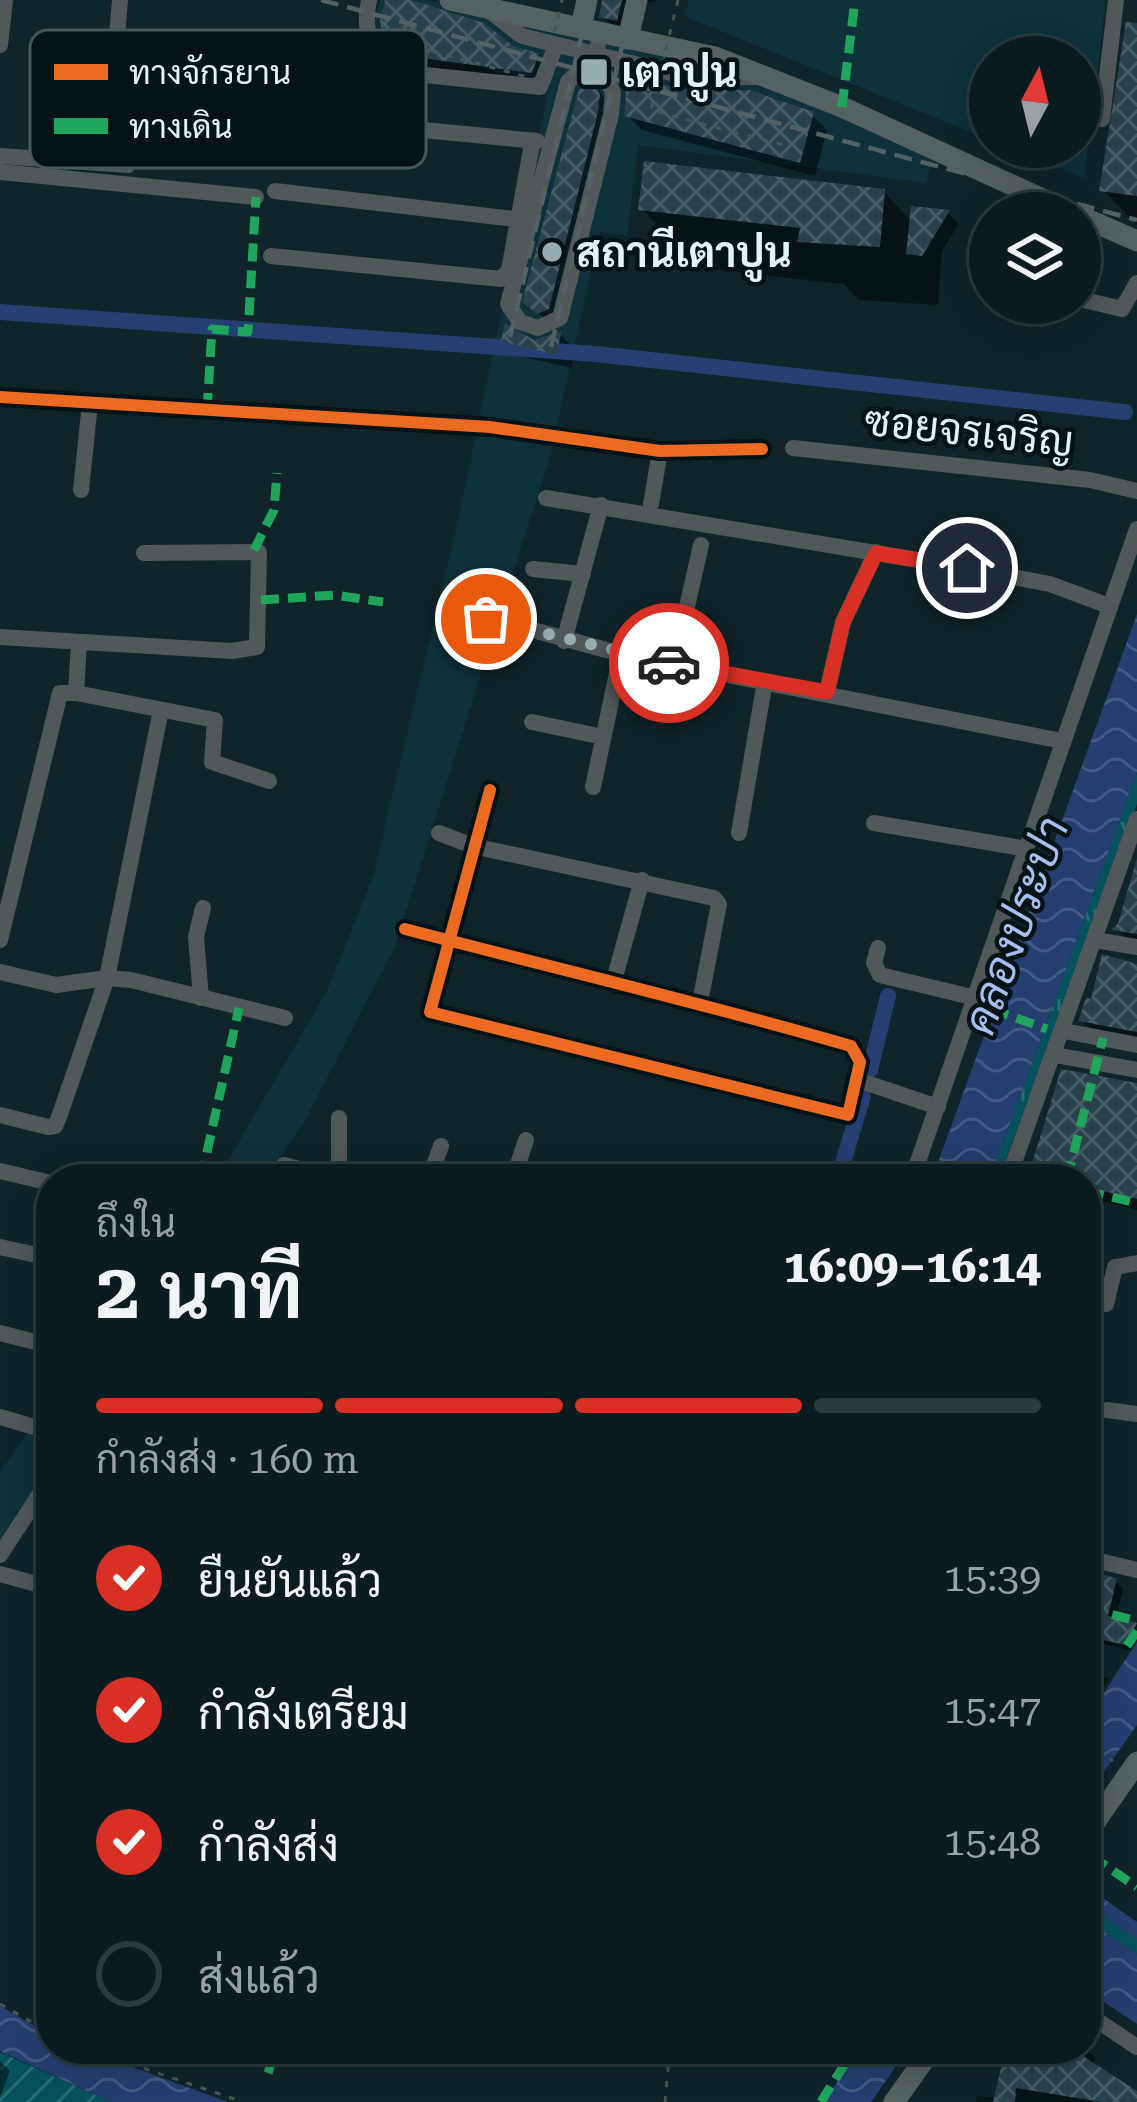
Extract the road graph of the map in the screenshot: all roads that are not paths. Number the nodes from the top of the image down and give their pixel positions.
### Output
1 (4, 0) edge
2 (121, 0) edge
3 (369, 0) edge
4 (450, 0) edge
5 (587, 0) edge
6 (637, 0) edge
7 (1116, 0) edge
8 (485, 8) junction
9 (581, 28) junction
10 (118, 30) edge
11 (367, 30) edge
12 (628, 39) junction
13 (0, 45) edge
14 (556, 45) junction
15 (597, 49) junction
16 (426, 75) edge
17 (772, 77) junction
18 (1102, 119) dead end
19 (426, 131) edge
20 (554, 132) junction
21 (532, 144) junction
22 (0, 156) edge
23 (30, 158) edge
24 (0, 172) edge
25 (275, 190) dead end
26 (1025, 192) edge
27 (256, 197) dead end
28 (514, 219) junction
29 (1101, 226) edge
30 (1137, 241) edge
31 (271, 256) dead end
32 (1137, 283) edge
33 (1101, 304) edge
34 (0, 398) edge
35 (90, 403) junction
36 (793, 448) dead end
37 (762, 449) dead end
38 (660, 452) junction
39 (81, 490) dead end
40 (1137, 491) edge
41 (546, 498) dead end
42 (651, 504) dead end
43 (601, 505) junction
44 (1137, 529) edge
45 (701, 544) dead end
46 (876, 553) junction
47 (144, 554) dead end
48 (532, 568) dead end
49 (583, 574) junction
50 (1109, 606) junction
51 (449, 608) dead end
52 (0, 637) edge
53 (564, 641) junction
54 (80, 642) junction
55 (621, 653) junction
56 (674, 664) junction
57 (765, 681) junction
58 (827, 692) junction
59 (76, 693) junction
60 (161, 710) junction
61 (532, 722) dead end
62 (602, 737) junction
63 (1062, 741) junction
64 (269, 781) dead end
65 (593, 787) dead end
66 (490, 790) dead end
67 (1137, 819) edge
68 (874, 823) dead end
69 (439, 833) dead end
70 (739, 833) dead end
71 (473, 846) junction
72 (1027, 849) junction
73 (1130, 861) edge
74 (641, 880) junction
75 (203, 908) dead end
76 (405, 929) dead end
77 (0, 940) edge
78 (446, 940) junction
79 (1095, 940) junction
80 (1137, 947) edge
81 (878, 948) dead end
82 (0, 972) edge
83 (107, 977) junction
84 (614, 980) junction
85 (201, 998) junction
86 (700, 1002) junction
87 (984, 1004) junction
88 (285, 1018) dead end
89 (1064, 1031) junction
90 (1137, 1045) edge
91 (1055, 1055) junction
92 (1137, 1070) edge
93 (858, 1080) junction
94 (938, 1107) junction
95 (0, 1115) edge
96 (339, 1118) dead end
97 (526, 1140) dead end
98 (441, 1146) dead end
99 (339, 1164) edge
100 (434, 1164) edge
101 (518, 1164) edge
102 (917, 1164) edge
103 (1014, 1164) edge
104 (0, 1171) edge
105 (36, 1179) edge
106 (0, 1247) edge
107 (36, 1255) edge
108 (1137, 1262) edge
109 (1106, 1304) dead end
110 (0, 1333) edge
111 (36, 1342) edge
112 (1107, 1410) dead end
113 (1137, 1414) edge
114 (0, 1417) edge
115 (36, 1428) edge
116 (36, 1500) edge
117 (0, 1555) edge
118 (1101, 1562) edge
119 (1137, 1570) edge
120 (0, 1574) edge
121 (36, 1584) edge
122 (1125, 1762) edge
123 (1101, 1816) edge
124 (1101, 2023) edge
125 (1137, 2048) edge
126 (921, 2064) edge
127 (894, 2102) edge

1 - 13 street
2 - 10 street
3 - 11 street
4 - 8 main road
5 - 9 main road
6 - 12 main road
7 - 18 street
8 - 9 main road
8 - 14 street
9 - 12 main road
9 - 15 street
12 - 15 street
12 - 17 main road
14 - 15 street
14 - 16 street
15 - 17 street
15 - 20 street
15 - 20 street
17 - 26 main road
19 - 21 street
20 - 21 street
21 - 28 street
22 - 23 street
24 - 27 street
25 - 28 street
28 - 31 street
29 - 30 main road
32 - 33 street
34 - 35 street
35 - 38 street
35 - 39 street
36 - 40 street, ซอยจรเจริญ
37 - 38 street
38 - 42 street
41 - 43 street
43 - 46 street
43 - 49 street
44 - 50 street
45 - 56 street
46 - 50 street
46 - 58 street
47 - 54 street
48 - 49 street
49 - 53 street
50 - 63 street
51 - 53 street
52 - 54 street
53 - 55 street
54 - 59 street
55 - 56 street
55 - 62 street
56 - 57 street
57 - 58 street
57 - 70 street
58 - 63 street
59 - 60 street
59 - 77 street
60 - 64 street
60 - 83 street
61 - 62 street
62 - 65 street
63 - 72 street
66 - 71 street
67 - 73 street
68 - 72 street
69 - 71 street
71 - 74 street
71 - 78 street
72 - 87 street
73 - 79 street
74 - 84 street
74 - 86 street
75 - 85 street
76 - 78 street
78 - 84 street
78 - 93 street
79 - 80 street
79 - 89 street
81 - 87 street
82 - 83 street
83 - 85 street
83 - 95 street
84 - 86 street
85 - 88 street
86 - 93 street
87 - 94 street
89 - 90 street
89 - 91 street
91 - 92 street
91 - 103 street
93 - 94 street
94 - 102 street
96 - 99 street
97 - 101 street
98 - 100 street
104 - 105 street
106 - 107 street
108 - 109 street
110 - 111 street
112 - 113 street
114 - 115 street
116 - 117 street
118 - 119 street
120 - 121 street
122 - 123 main road
124 - 125 street
126 - 127 main road

